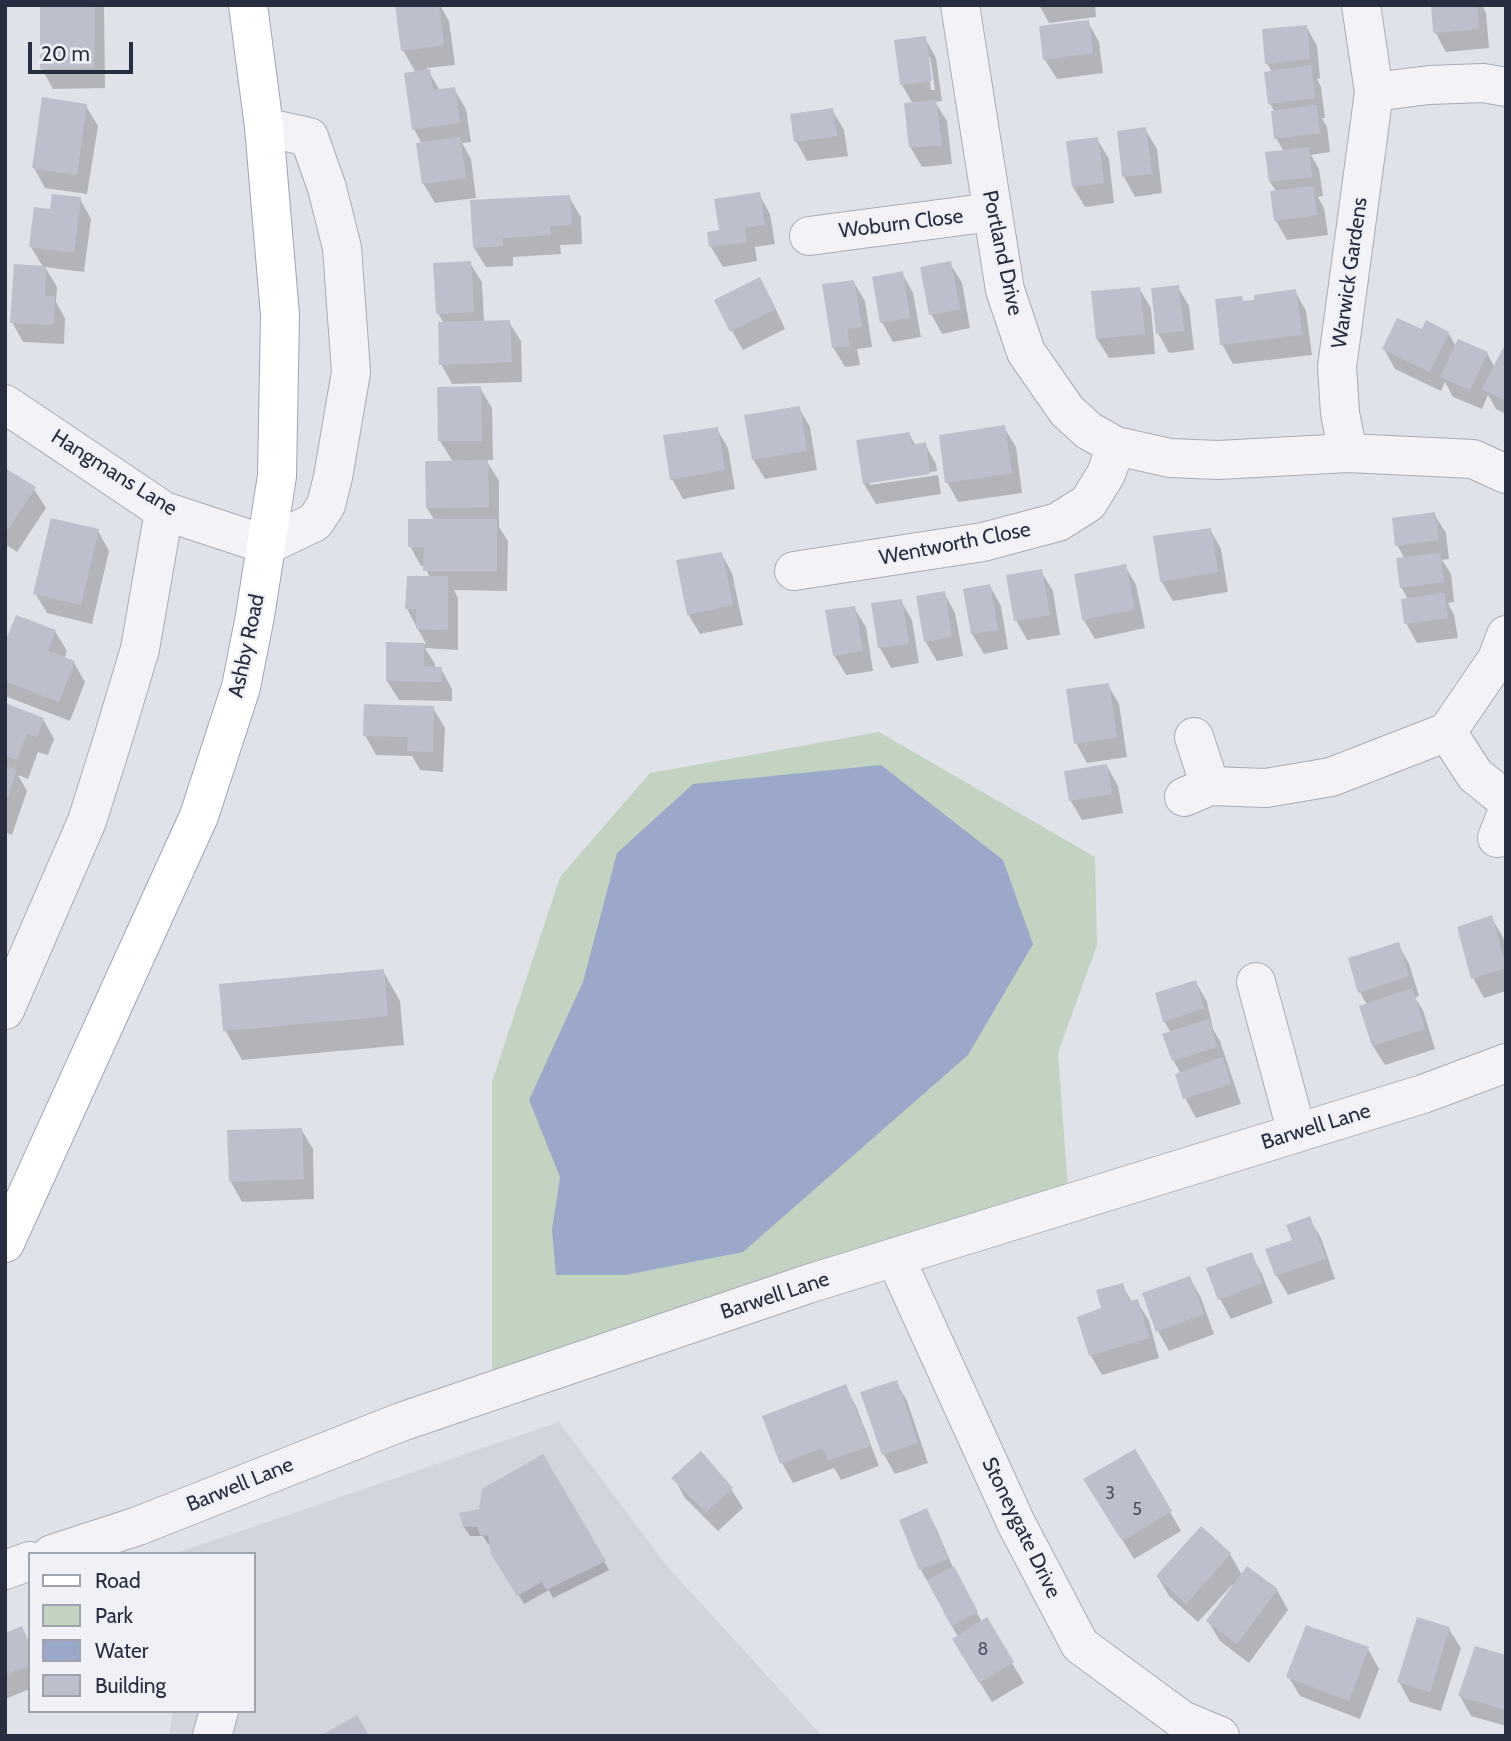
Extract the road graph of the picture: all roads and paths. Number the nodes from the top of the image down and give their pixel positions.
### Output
1 (248, 5) edge
2 (961, 5) edge
3 (1361, 5) edge
4 (1506, 87) edge
5 (1374, 92) junction
6 (264, 127) junction
7 (992, 212) junction
8 (809, 236) dead end
9 (5, 404) edge
10 (1116, 446) junction
11 (1348, 453) junction
12 (1506, 474) edge
13 (164, 511) junction
14 (267, 545) junction
15 (794, 571) dead end
16 (1506, 635) edge
17 (1447, 732) junction
18 (1194, 737) dead end
19 (1506, 800) edge
20 (1256, 982) dead end
21 (5, 1010) edge
22 (1503, 1074) edge
23 (1297, 1133) junction
24 (5, 1243) edge
25 (895, 1257) junction
26 (144, 1540) edge
27 (65, 1552) edge
28 (28, 1562) edge
29 (5, 1570) edge
30 (218, 1713) edge
31 (1175, 1728) edge
32 (212, 1736) edge
33 (1220, 1736) edge

1 - 6 main road, Ashby Road
2 - 7 street, Portland Drive
3 - 5 street, Warwick Gardens
4 - 5 street
5 - 11 street, Warwick Gardens
6 - 14 main road, Ashby Road
6 - 14 street
7 - 8 street, Woburn Close
7 - 10 street, Portland Drive
9 - 13 street, Hangmans Lane
10 - 11 street, Portland Drive
10 - 15 street, Wentworth Close
11 - 12 street, Portland Drive
13 - 14 street, Hangmans Lane
13 - 21 street
14 - 24 main road, Ashby Road
16 - 17 street
17 - 18 street
17 - 19 street
20 - 23 street
22 - 23 street, Barwell Lane
23 - 25 street, Barwell Lane
25 - 26 street, Barwell Lane
25 - 31 street, Stoneygate Drive
26 - 27 street, Barwell Lane
28 - 29 street
30 - 32 street
31 - 33 street, Stoneygate Drive

